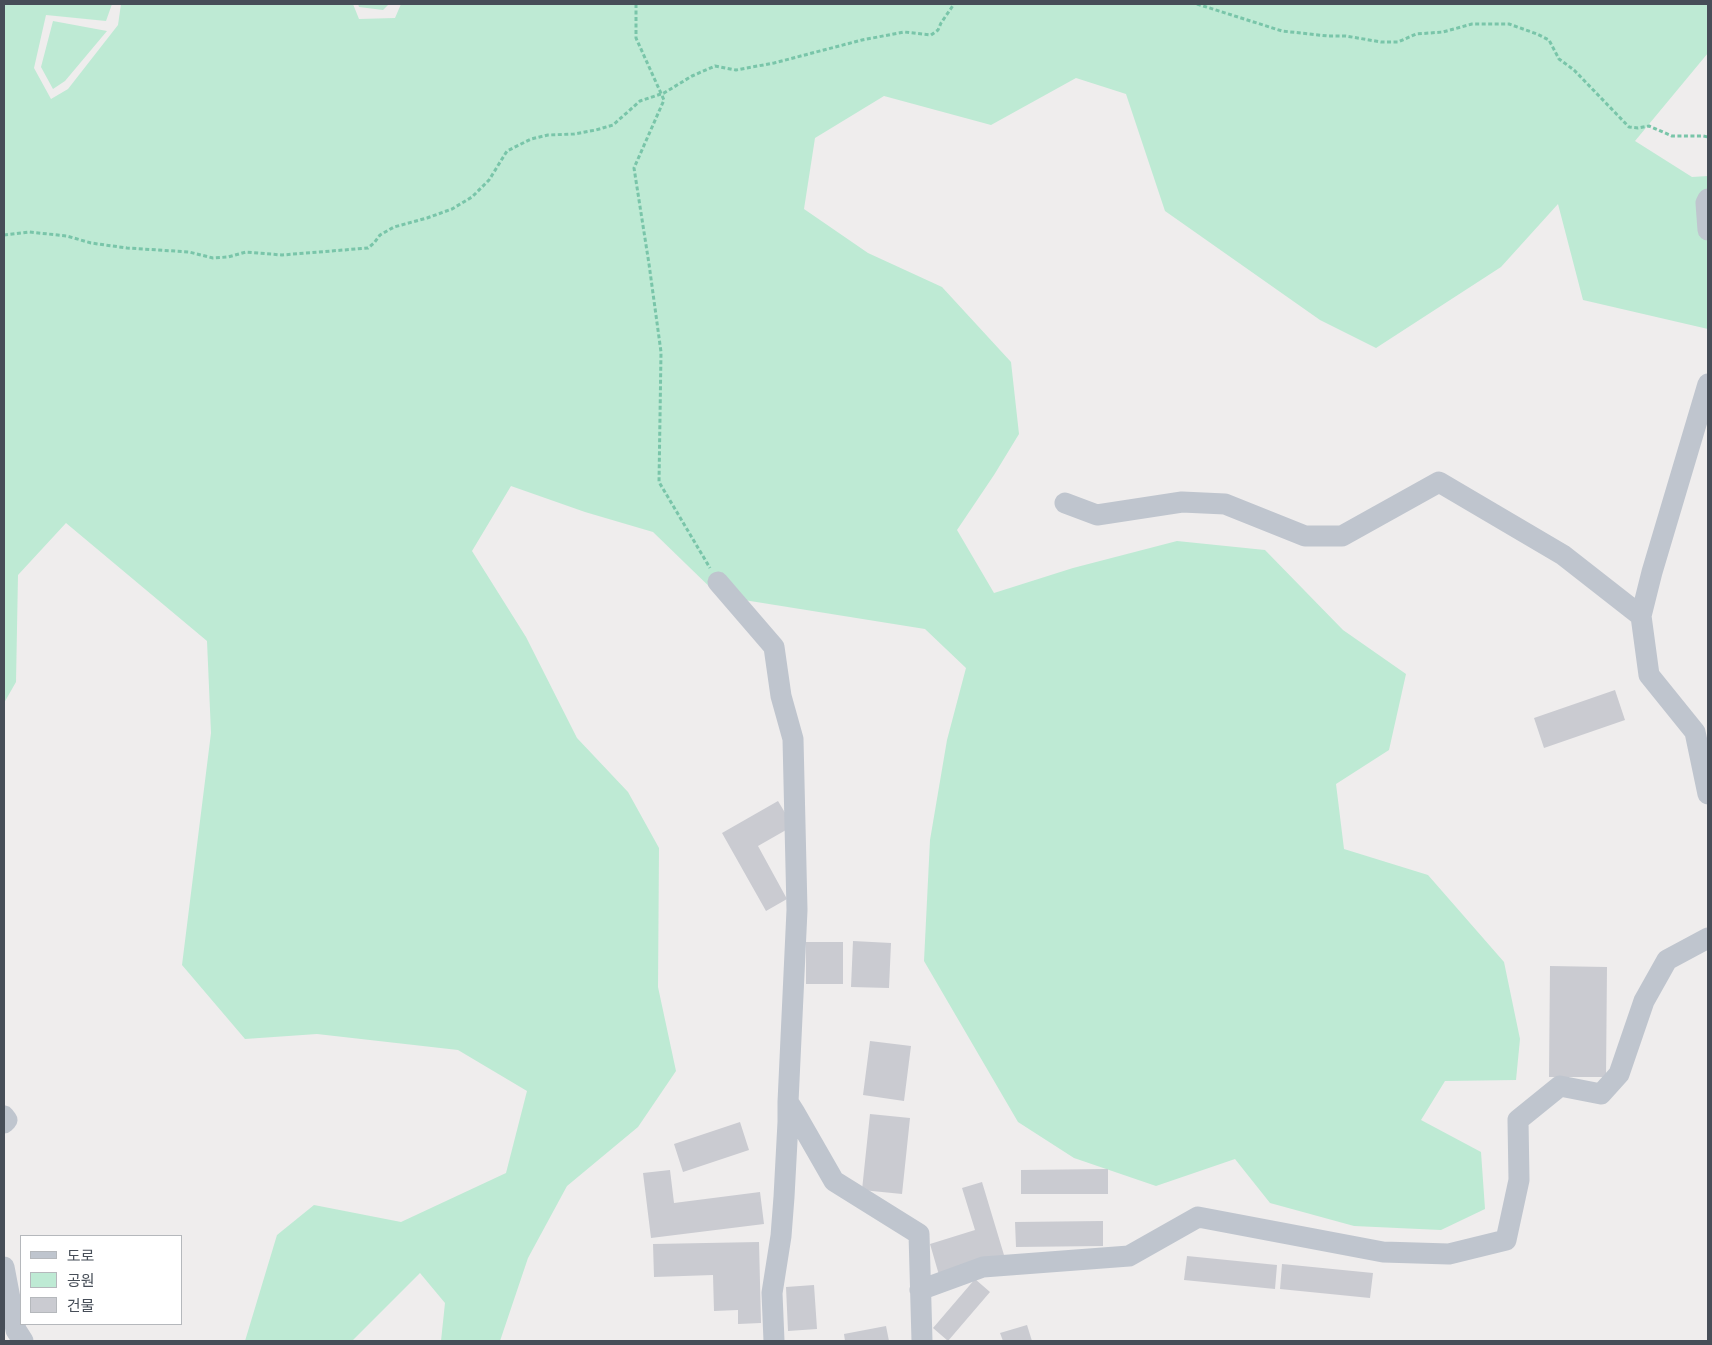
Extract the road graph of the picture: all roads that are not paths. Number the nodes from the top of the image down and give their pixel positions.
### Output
1 (1708, 199) edge
2 (1708, 230) edge
3 (1708, 384) edge
4 (1065, 503) dead end
5 (718, 582) road end
6 (1641, 616) junction
7 (1708, 794) edge
8 (1708, 938) edge
9 (788, 1102) junction
10 (4, 1116) edge
11 (4, 1123) edge
12 (4, 1267) edge
13 (920, 1290) junction
14 (23, 1341) edge
15 (774, 1341) edge
16 (922, 1341) edge

1 - 2 street
3 - 6 street
4 - 6 street
5 - 9 street
6 - 7 street
8 - 13 street
9 - 13 street
9 - 15 street
10 - 11 street
12 - 14 street
13 - 16 street

